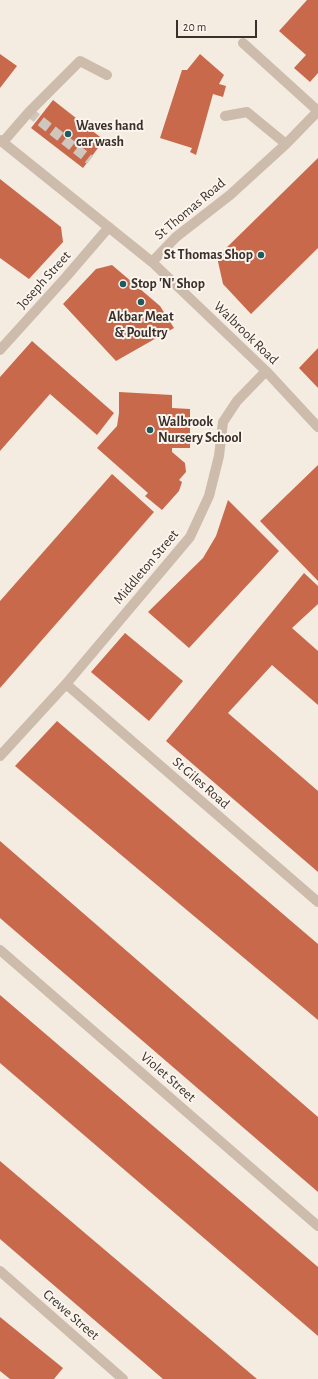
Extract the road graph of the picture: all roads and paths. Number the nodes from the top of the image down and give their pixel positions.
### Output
1 (243, 43) dead end
2 (107, 75) dead end
3 (318, 111) edge
4 (225, 116) dead end
5 (1, 141) edge
6 (286, 144) junction
7 (109, 227) junction
8 (152, 262) junction
9 (0, 350) edge
10 (266, 371) junction
11 (318, 427) edge
12 (66, 684) junction
13 (0, 756) edge
14 (318, 902) edge
15 (0, 950) edge
16 (318, 1226) edge
17 (0, 1271) edge
18 (123, 1379) edge

1 - 3 street
2 - 5 street
3 - 6 street, St Thomas Road
4 - 6 street
5 - 7 street, St Thomas Road
6 - 8 street, St Thomas Road
7 - 8 street, St Thomas Road
7 - 9 street, Joseph Street
8 - 10 street, Walbrook Road
10 - 11 street, Walbrook Road
10 - 12 street, Middleton Street
12 - 13 street, Middleton Street
12 - 14 street, St Giles Road
15 - 16 street, Violet Street
17 - 18 street, Crewe Street

